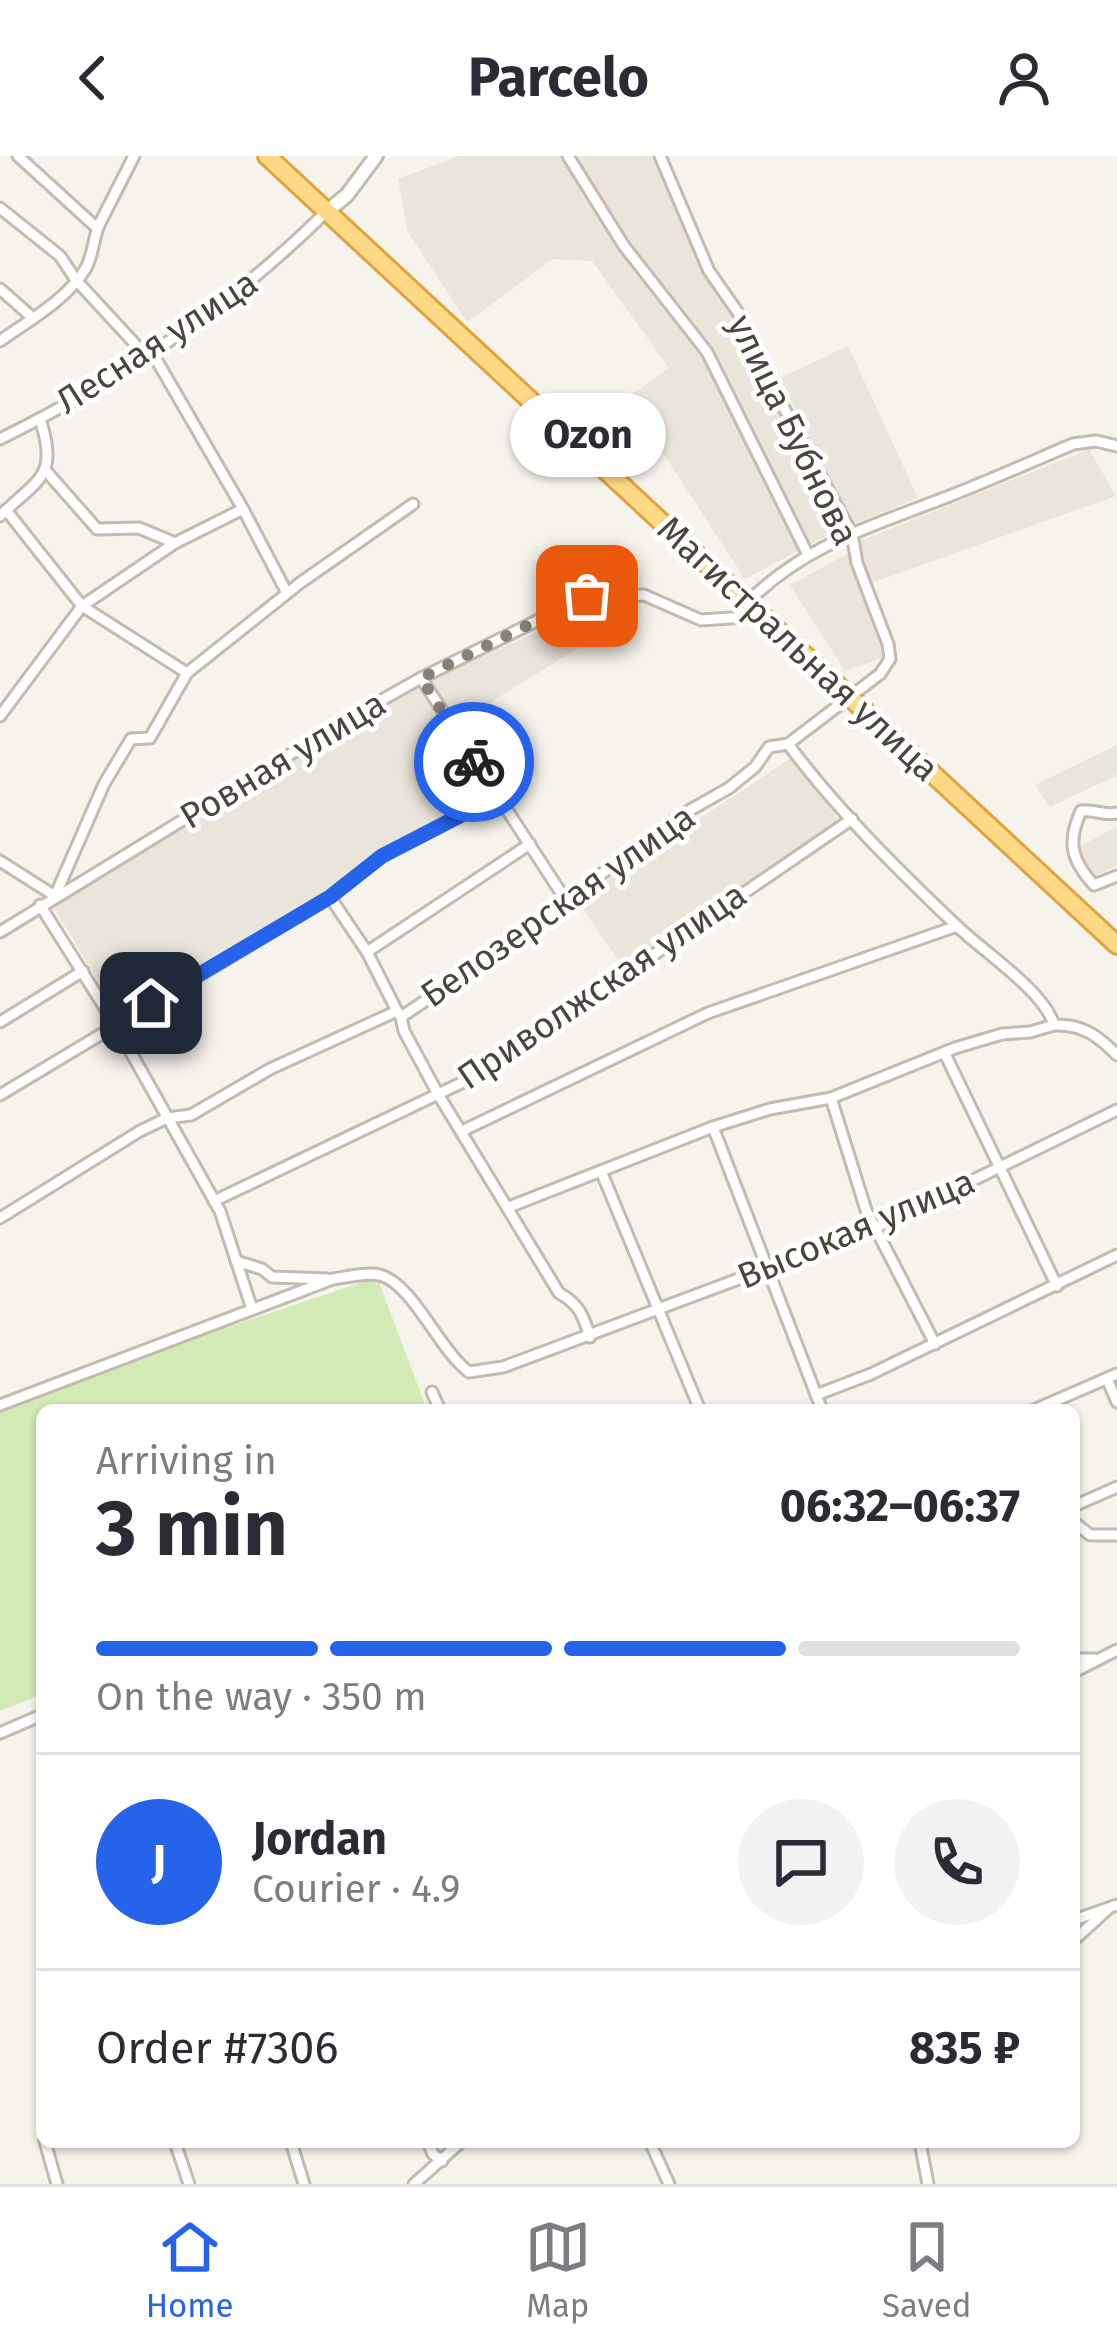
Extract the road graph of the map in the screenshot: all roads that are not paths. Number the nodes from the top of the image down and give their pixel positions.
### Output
1 (18, 156) edge
2 (134, 156) edge
3 (267, 156) edge
4 (376, 156) edge
5 (568, 156) edge
6 (660, 156) edge
7 (0, 208) edge
8 (325, 213) junction
9 (97, 228) junction
10 (76, 280) junction
11 (0, 289) edge
12 (33, 318) junction
13 (0, 341) edge
14 (150, 356) junction
15 (40, 419) junction
16 (0, 439) edge
17 (1117, 446) edge
18 (46, 471) junction
19 (412, 504) dead end
20 (242, 508) junction
21 (3, 513) edge
22 (851, 534) junction
23 (175, 543) junction
24 (807, 553) junction
25 (287, 592) junction
26 (82, 606) junction
27 (754, 609) junction
28 (187, 673) junction
29 (421, 678) junction
30 (850, 698) junction
31 (0, 716) edge
32 (788, 744) junction
33 (496, 797) junction
34 (1117, 813) edge
35 (851, 820) junction
36 (530, 844) junction
37 (0, 861) edge
38 (1117, 876) edge
39 (55, 896) junction
40 (330, 897) junction
41 (565, 899) junction
42 (40, 905) junction
43 (957, 926) junction
44 (0, 932) edge
45 (1117, 945) edge
46 (367, 952) junction
47 (83, 971) junction
48 (399, 1014) junction
49 (0, 1022) edge
50 (115, 1024) junction
51 (1054, 1024) junction
52 (946, 1054) junction
53 (1117, 1055) edge
54 (438, 1094) junction
55 (0, 1095) edge
56 (831, 1098) junction
57 (1117, 1110) edge
58 (167, 1118) junction
59 (712, 1127) junction
60 (462, 1131) junction
61 (998, 1167) junction
62 (602, 1171) junction
63 (214, 1201) junction
64 (509, 1208) junction
65 (0, 1219) edge
66 (875, 1228) junction
67 (1117, 1255) edge
68 (236, 1261) junction
69 (767, 1270) junction
70 (333, 1279) junction
71 (1057, 1286) junction
72 (252, 1309) junction
73 (659, 1311) junction
74 (590, 1337) junction
75 (935, 1344) junction
76 (1112, 1377) edge
77 (431, 1392) dead end
78 (816, 1395) junction
79 (1117, 1402) edge
80 (437, 1404) edge
81 (698, 1404) edge
82 (820, 1404) edge
83 (1048, 1404) edge
84 (0, 1405) edge
85 (1117, 1487) edge
86 (1080, 1504) edge
87 (1080, 1531) edge
88 (1117, 1535) edge
89 (1117, 1650) edge
90 (1080, 1659) edge
91 (1094, 1659) junction
92 (1080, 1668) edge
93 (36, 1718) edge
94 (0, 1733) edge
95 (1112, 1907) edge
96 (1080, 1918) edge
97 (1080, 1935) edge
98 (47, 2148) edge
99 (177, 2148) edge
100 (292, 2148) edge
101 (430, 2148) edge
102 (455, 2148) edge
103 (653, 2148) edge
104 (921, 2148) edge
105 (442, 2161) junction
106 (57, 2184) edge
107 (189, 2184) edge
108 (304, 2184) edge
109 (415, 2184) edge
110 (668, 2184) edge
111 (928, 2184) edge

1 - 9 street
2 - 9 street
3 - 8 highway, Магистральная улица
4 - 8 street
5 - 24 street
6 - 22 street, улица Бубнова
7 - 10 street
8 - 14 street, Лесная улица
8 - 27 highway, Магистральная улица
9 - 10 street
10 - 12 street
10 - 14 street
11 - 12 street
12 - 13 street
14 - 15 street, Лесная улица
14 - 20 street
15 - 16 street, Лесная улица
15 - 18 street, Лесная улица
17 - 22 street
18 - 21 street
18 - 23 street
19 - 25 street
20 - 23 street
20 - 25 street
21 - 26 street
22 - 24 street
22 - 30 street, улица Бубнова
23 - 26 street
24 - 27 street
25 - 28 street
26 - 28 street
26 - 31 street
27 - 29 street, Ровная улица
27 - 30 highway, Магистральная улица
28 - 39 street
29 - 33 street
29 - 39 street, Ровная улица
30 - 32 street, Белозерская улица
30 - 45 highway, Магистральная улица
32 - 35 street
32 - 41 street, Белозерская улица
33 - 36 street
33 - 40 street
34 - 38 street
35 - 43 street
35 - 54 street, Приволжская улица
36 - 41 street
36 - 46 street
37 - 39 street
39 - 42 street, Ровная улица
40 - 46 street
40 - 50 street
41 - 48 street, Белозерская улица
42 - 44 street, Ровная улица
42 - 47 street
43 - 51 street
43 - 60 street
46 - 48 street
47 - 49 street
47 - 50 street
48 - 54 street
48 - 58 street, Белозерская улица
50 - 55 street
50 - 58 street
51 - 52 street
51 - 53 street
52 - 56 street
52 - 61 street
54 - 60 street
54 - 63 street, Приволжская улица
56 - 59 street
56 - 66 street
57 - 61 street, Высокая улица
58 - 63 street
58 - 65 street, Белозерская улица
59 - 62 street
59 - 69 street
60 - 64 street
61 - 66 street, Высокая улица
61 - 71 street
62 - 64 street
62 - 73 street
63 - 68 street
64 - 74 street
66 - 69 street, Высокая улица
66 - 75 street
67 - 71 street
68 - 70 street
68 - 72 street
69 - 73 street, Высокая улица
69 - 78 street
70 - 72 street
70 - 74 street, Высокая улица
71 - 75 street
72 - 84 street
73 - 74 street, Высокая улица
73 - 81 street
75 - 78 street
76 - 79 street
76 - 83 street
77 - 80 street
78 - 82 street
85 - 86 street
87 - 88 street
89 - 91 street
90 - 91 street
91 - 92 street
93 - 94 street
95 - 96 street
95 - 97 street
98 - 106 street
99 - 107 street
100 - 108 street
101 - 105 street
102 - 105 street
103 - 110 street
104 - 111 street
105 - 109 street

